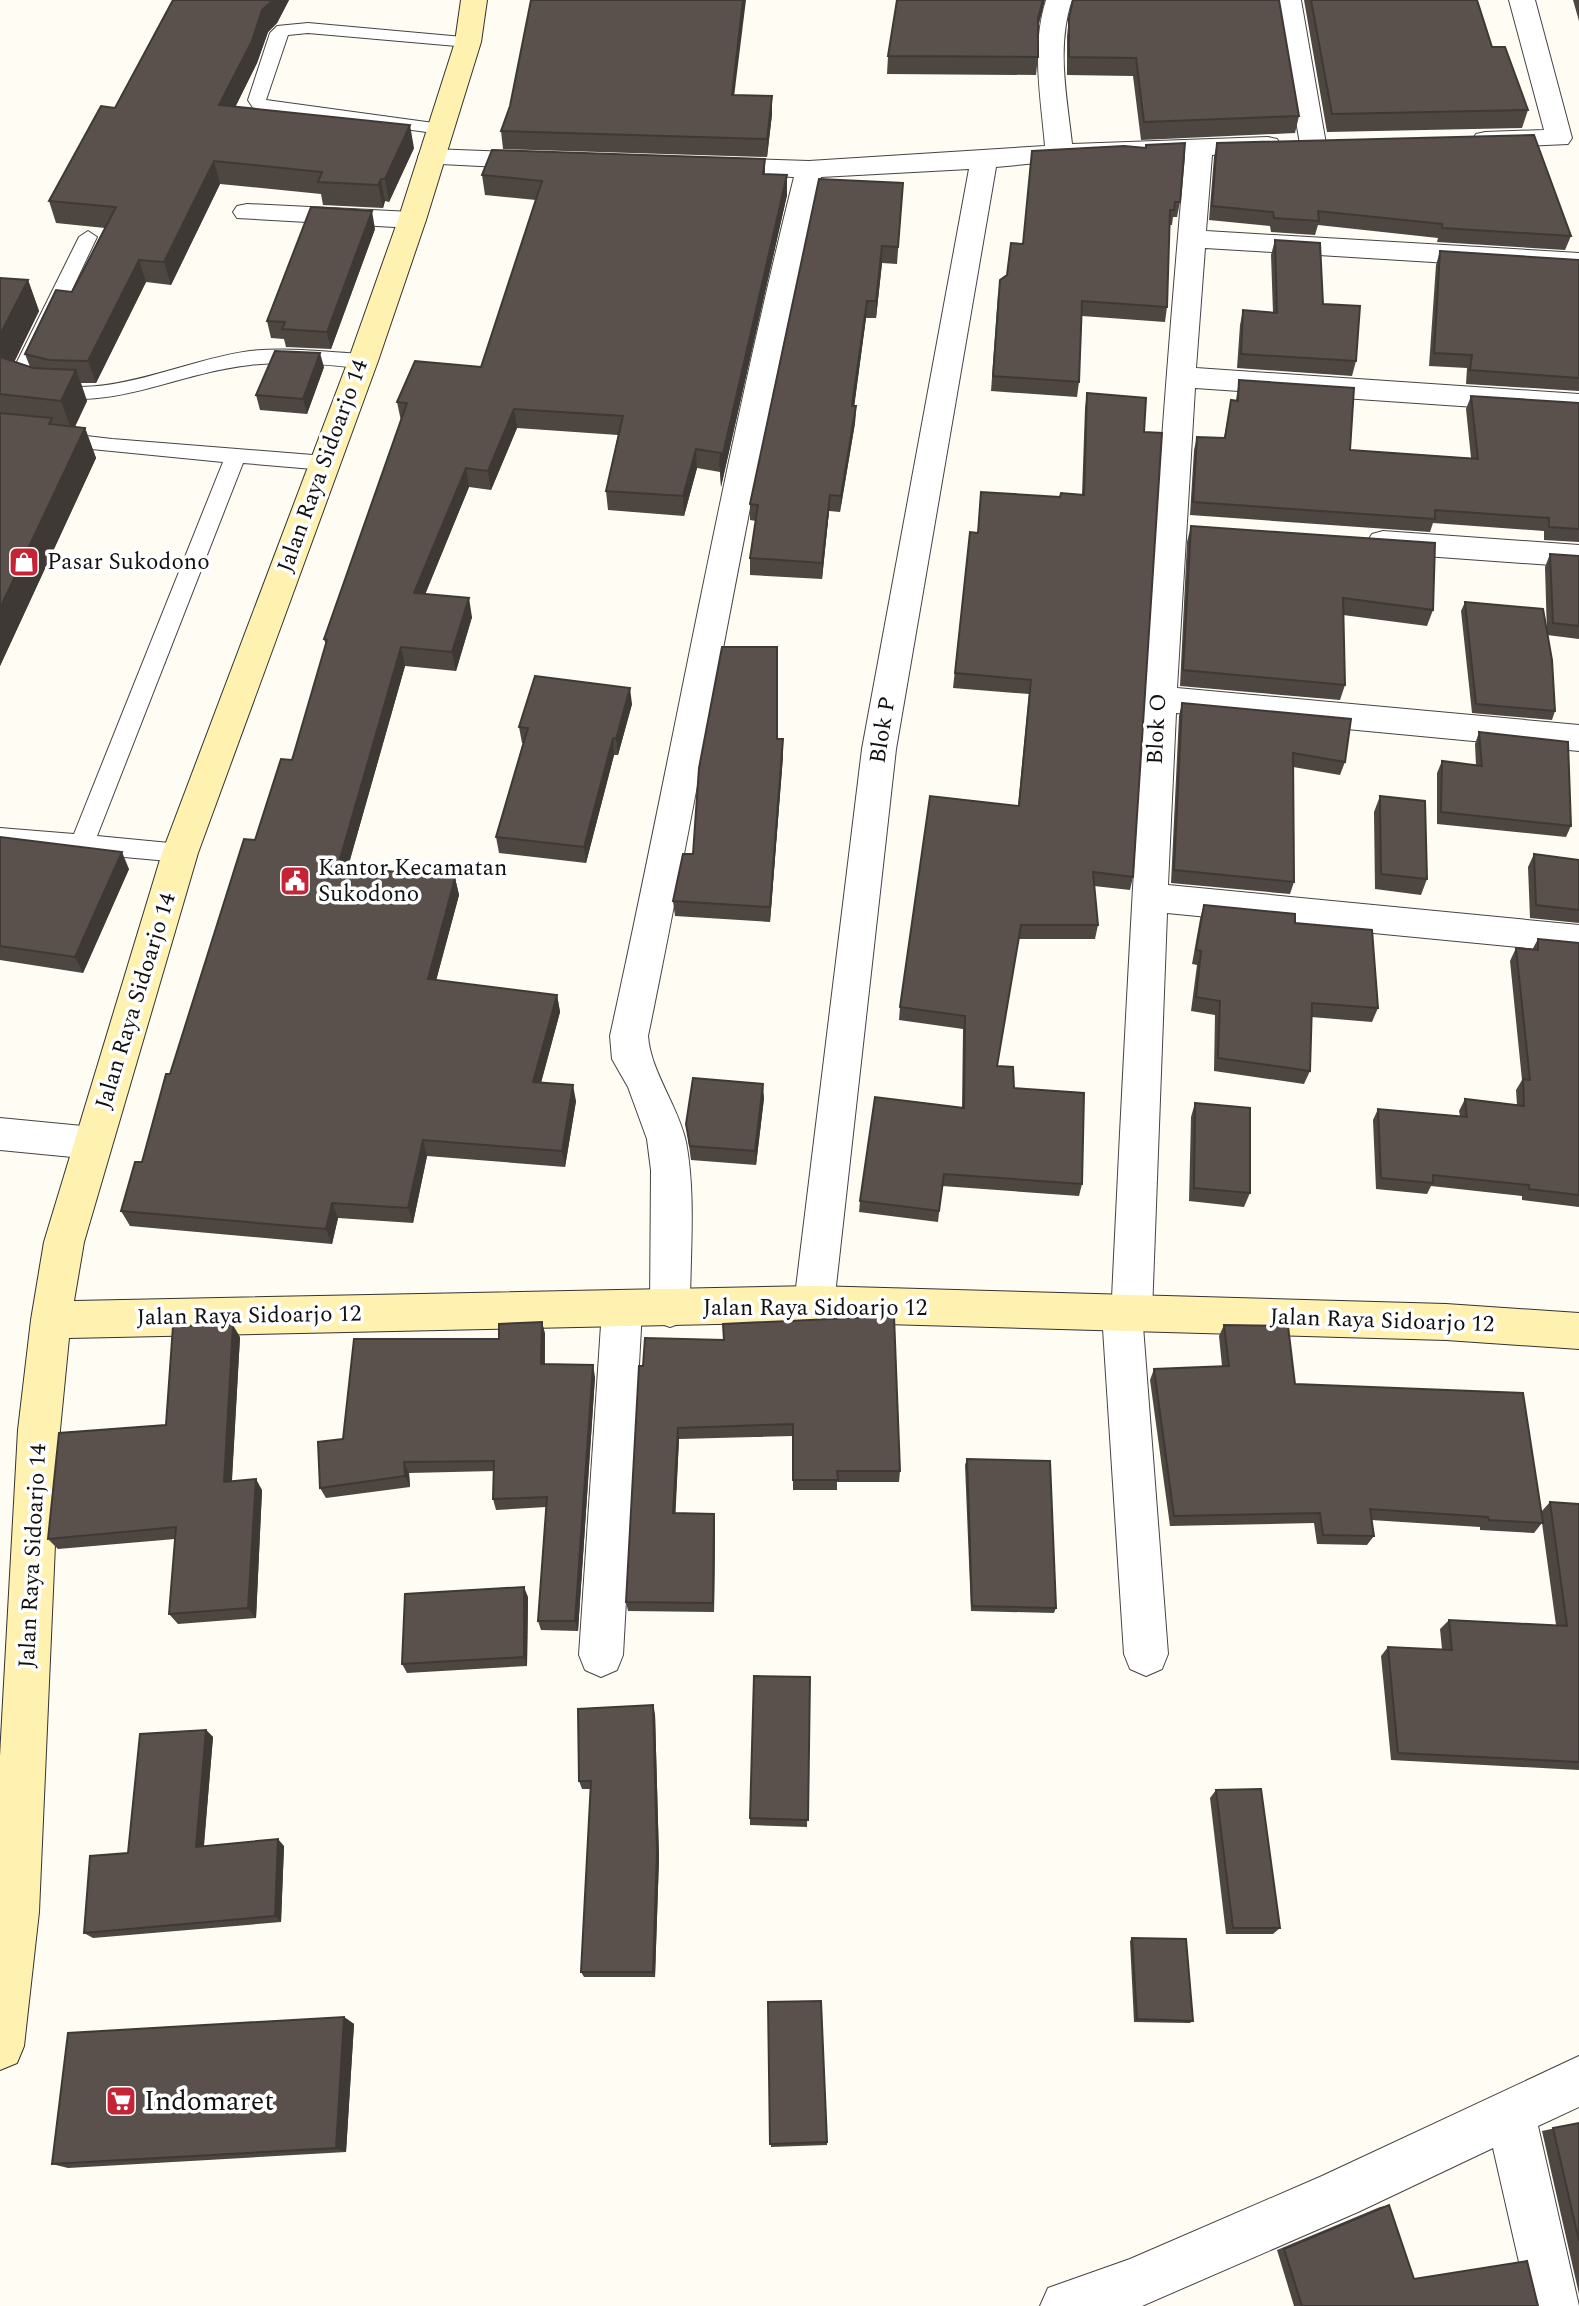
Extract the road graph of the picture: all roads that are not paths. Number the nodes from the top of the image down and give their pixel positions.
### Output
1 (474, 0) edge
2 (1059, 0) edge
3 (1288, 0) edge
4 (1522, 0) edge
5 (468, 42) junction
6 (1569, 138) edge
7 (1463, 141) edge
8 (436, 143) junction
9 (1313, 144) junction
10 (1340, 144) edge
11 (1199, 146) junction
12 (1059, 153) junction
13 (984, 160) junction
14 (566, 162) edge
15 (688, 166) edge
16 (810, 169) junction
17 (247, 212) dead end
18 (412, 220) junction
19 (88, 237) edge
20 (1191, 239) junction
21 (1579, 262) edge
22 (363, 361) junction
23 (1181, 377) junction
24 (1579, 404) edge
25 (0, 433) edge
26 (236, 456) junction
27 (325, 463) junction
28 (1348, 539) edge
29 (1579, 556) edge
30 (1159, 699) junction
31 (1579, 738) edge
32 (0, 837) edge
33 (81, 846) junction
34 (180, 853) junction
35 (1147, 897) junction
36 (1579, 939) edge
37 (0, 1134) edge
38 (93, 1143) junction
39 (814, 1304) junction
40 (670, 1309) junction
41 (622, 1310) junction
42 (1127, 1312) junction
43 (51, 1320) junction
44 (1579, 1331) edge
45 (1146, 1654) dead end
46 (601, 1655) dead end
47 (0, 2046) edge
48 (1579, 2081) edge
49 (1510, 2115) junction
50 (1066, 2306) edge
51 (1555, 2306) edge

1 - 5 main road, Jalan Raya Sidoarjo 14
2 - 12 street
3 - 9 street
4 - 6 street
5 - 8 main road, Jalan Raya Sidoarjo 14
5 - 8 lane
6 - 7 street
8 - 14 street
8 - 18 main road, Jalan Raya Sidoarjo 14
9 - 10 street
9 - 11 street
11 - 12 street
11 - 20 street, Blok O
12 - 13 street
13 - 16 street
13 - 39 street, Blok P
15 - 16 street
16 - 40 street
17 - 18 street
18 - 22 main road, Jalan Raya Sidoarjo 14
19 - 22 lane
20 - 21 street
20 - 23 street, Blok O
22 - 27 main road, Jalan Raya Sidoarjo 14
23 - 24 street
23 - 30 street, Blok O
25 - 26 lane
26 - 27 lane
26 - 33 lane
27 - 34 main road, Jalan Raya Sidoarjo 14
28 - 29 street
30 - 31 street
30 - 35 street, Blok O
32 - 33 lane
33 - 34 lane
34 - 38 main road, Jalan Raya Sidoarjo 14
35 - 36 street
35 - 42 street, Blok O
37 - 38 street
38 - 43 main road, Jalan Raya Sidoarjo 14
39 - 40 main road, Jalan Raya Sidoarjo 12
39 - 42 main road, Jalan Raya Sidoarjo 12
40 - 41 main road, Jalan Raya Sidoarjo 12
41 - 43 main road, Jalan Raya Sidoarjo 12
41 - 46 street
42 - 44 main road, Jalan Raya Sidoarjo 12
42 - 45 street, Blok O
43 - 47 main road, Jalan Raya Sidoarjo 14
48 - 49 street
49 - 50 street
49 - 51 street

